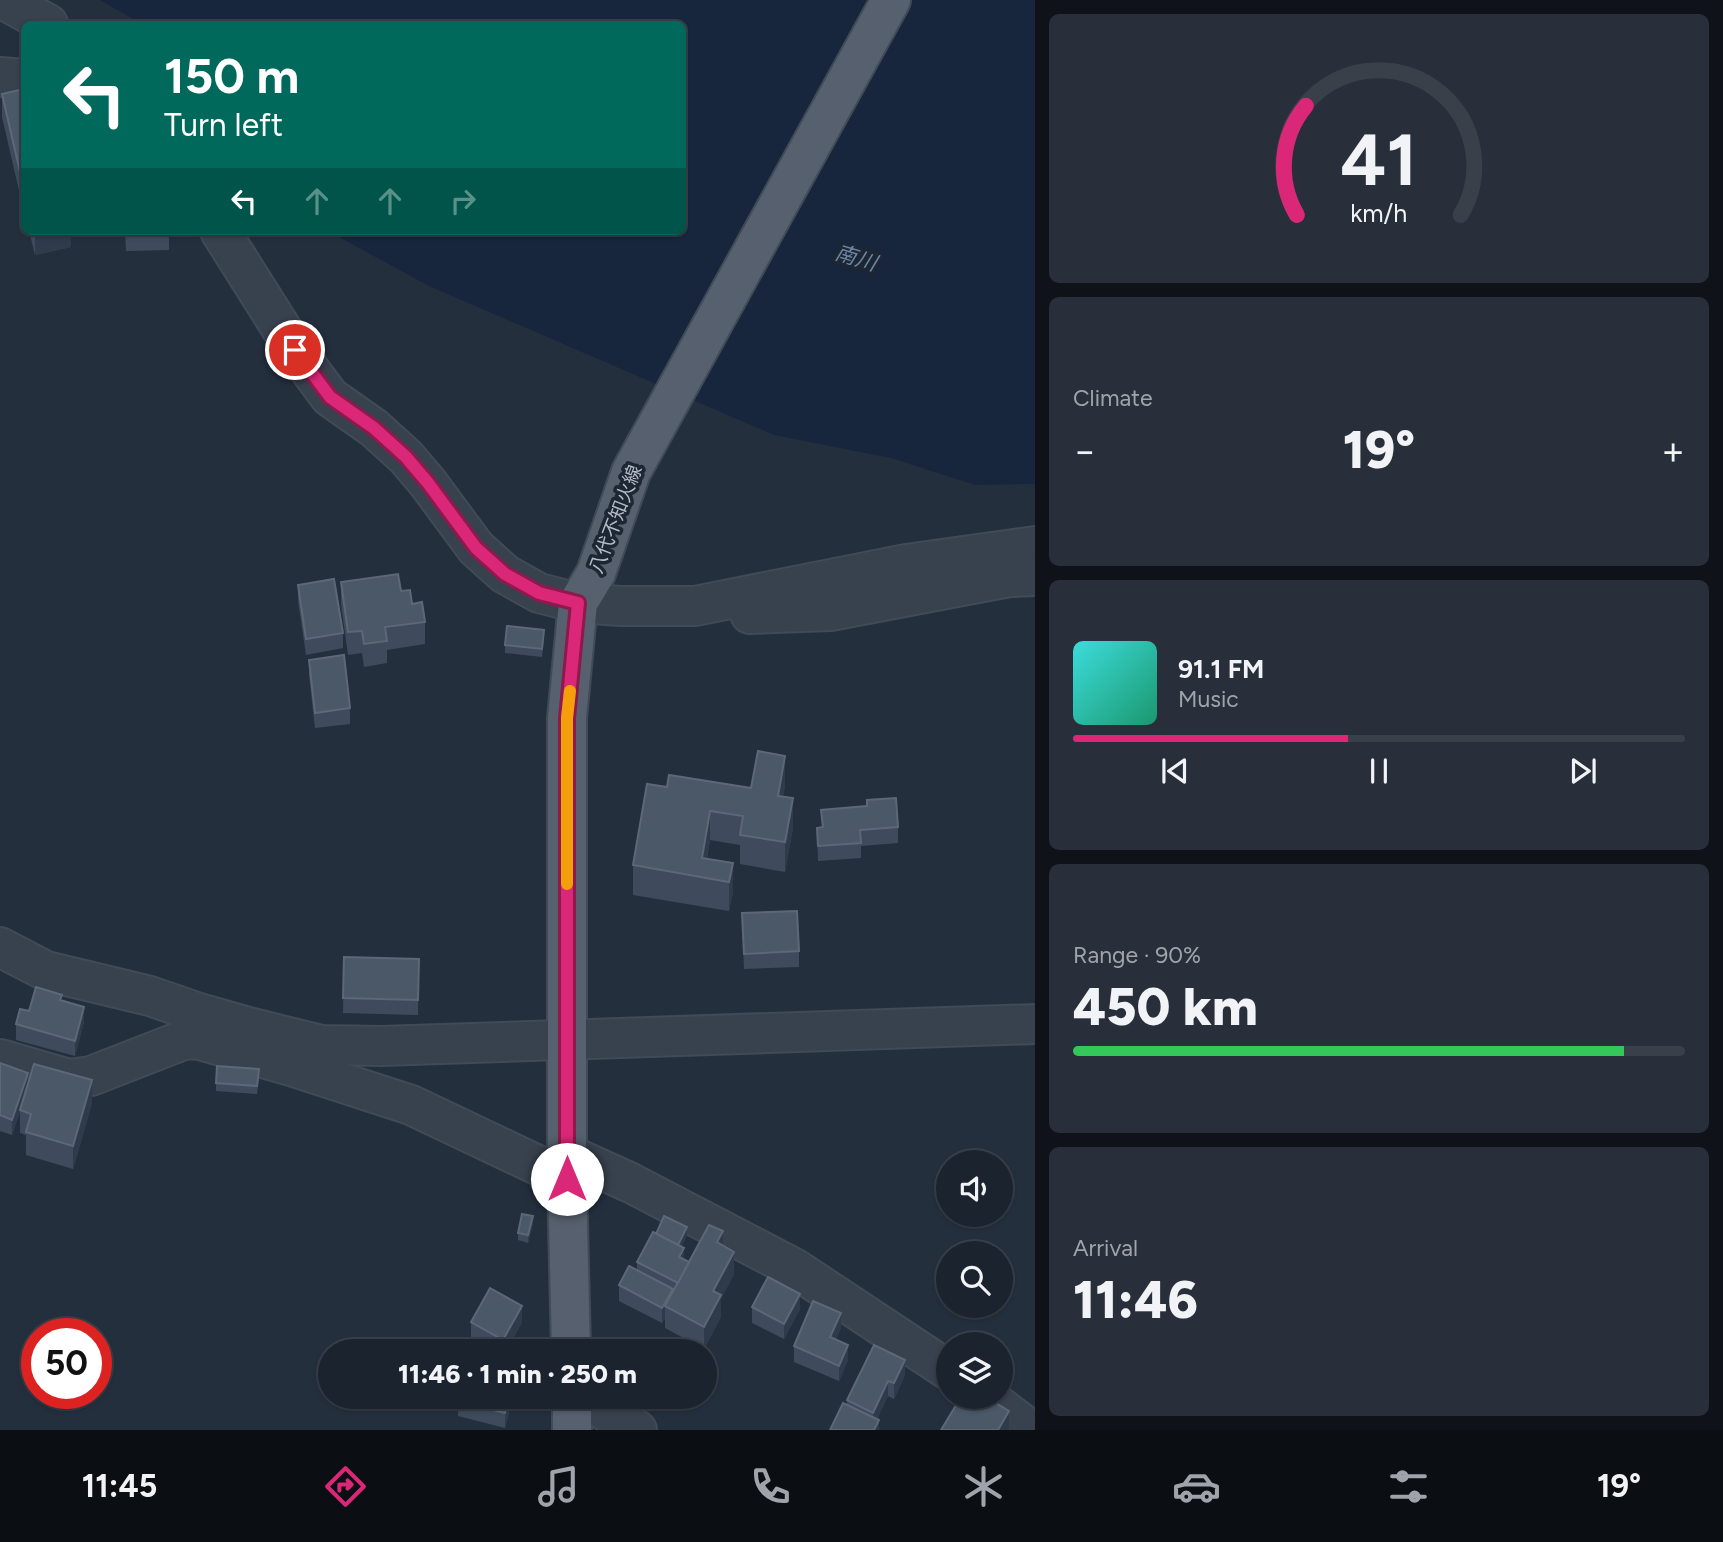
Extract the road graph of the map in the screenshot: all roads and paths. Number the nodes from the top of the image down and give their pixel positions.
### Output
1 (4, 0) edge
2 (891, 0) edge
3 (42, 21) edge
4 (0, 77) edge
5 (21, 79) edge
6 (194, 235) edge
7 (225, 239) edge
8 (1035, 546) edge
9 (1035, 576) edge
10 (587, 588) junction
11 (695, 606) junction
12 (0, 947) edge
13 (1035, 1024) edge
14 (566, 1039) junction
15 (0, 1059) edge
16 (567, 1167) junction
17 (571, 1339) edge
18 (936, 1362) edge
19 (602, 1409) edge
20 (1003, 1409) edge
21 (637, 1430) edge
22 (1030, 1430) edge

1 - 3 street
2 - 10 main road, 八代不知火線
4 - 5 street
6 - 7 street
7 - 10 street
8 - 11 street
9 - 11 street
10 - 11 street
10 - 14 main road, 八代不知火線
12 - 14 street
13 - 14 street
14 - 16 main road, 八代不知火線
15 - 16 street
16 - 17 main road, 八代不知火線
16 - 18 street
19 - 21 street
20 - 22 street

